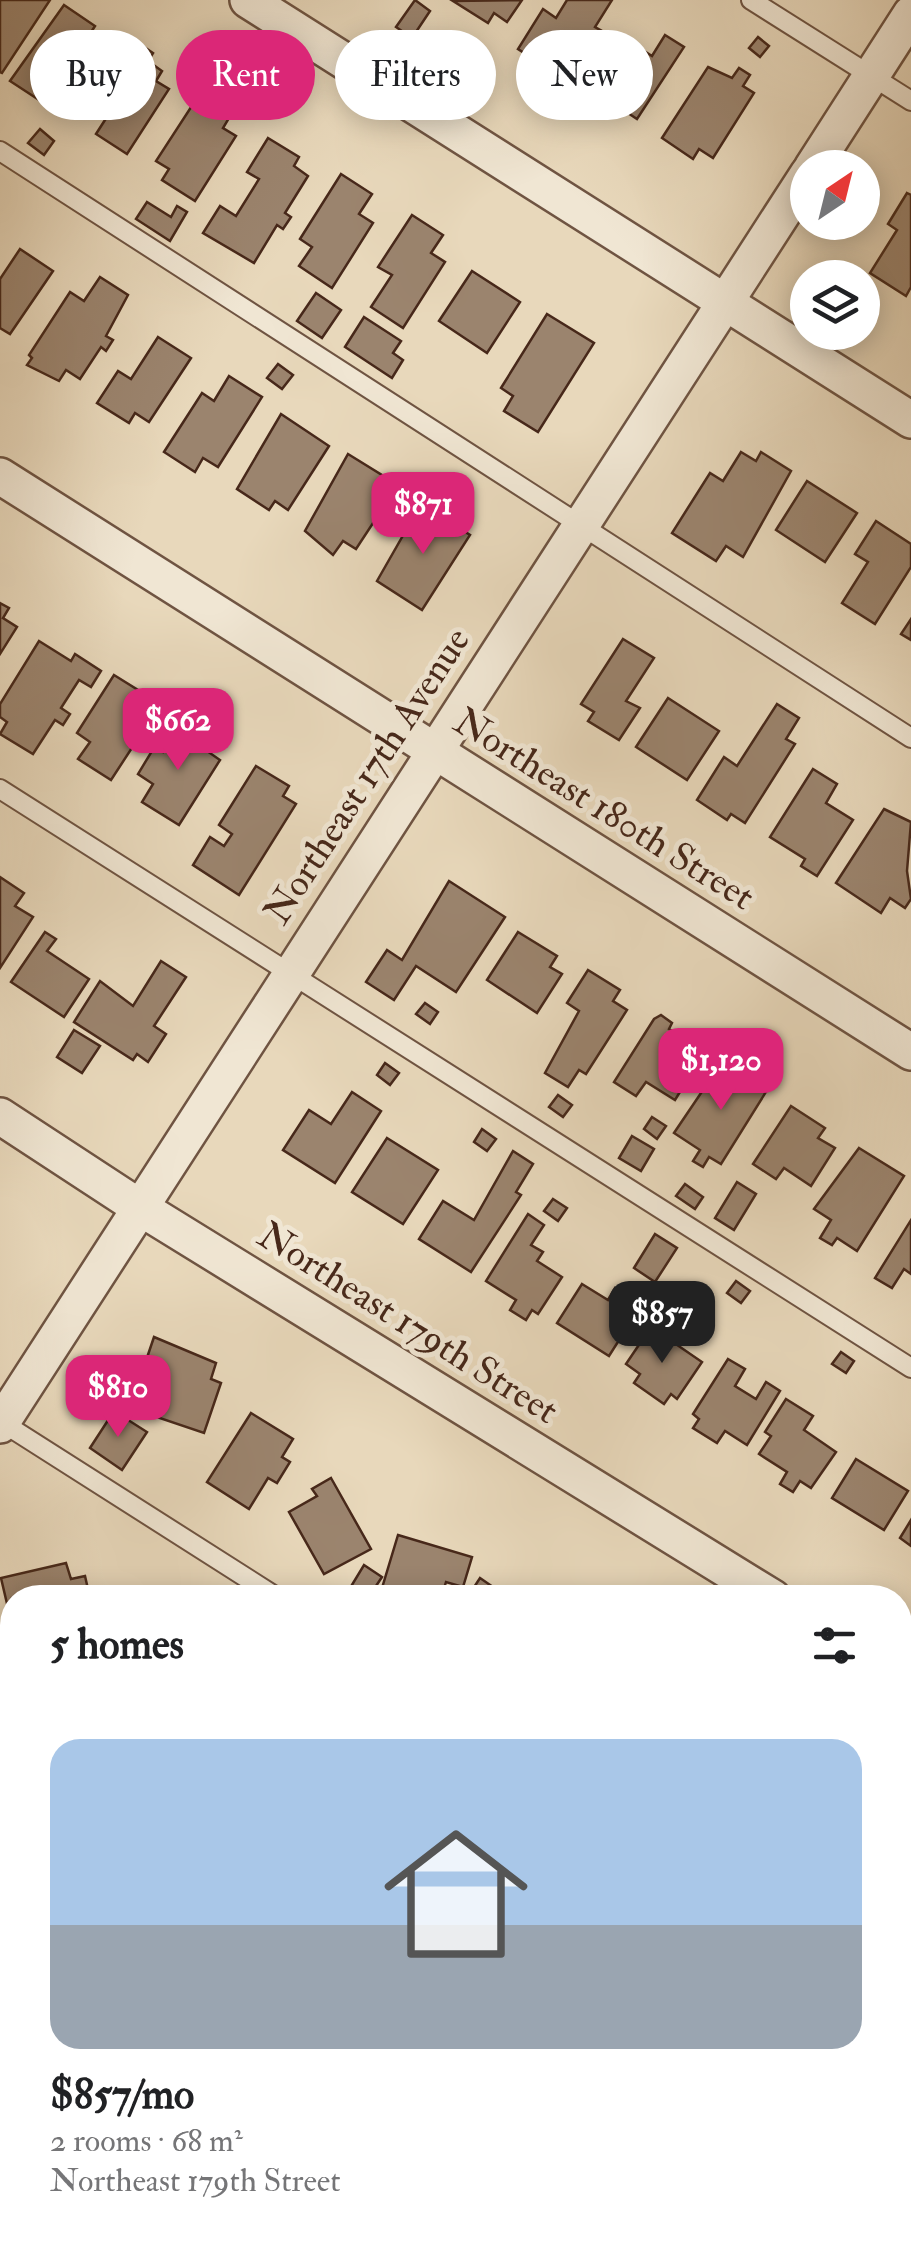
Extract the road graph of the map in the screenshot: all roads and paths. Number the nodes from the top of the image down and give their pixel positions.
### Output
1 (248, 0) edge
2 (751, 0) edge
3 (911, 14) edge
4 (871, 76) junction
5 (911, 101) edge
6 (824, 150) edge
7 (0, 151) edge
8 (790, 202) edge
9 (726, 301) junction
10 (911, 420) edge
11 (0, 476) edge
12 (580, 526) junction
13 (911, 738) edge
14 (433, 752) junction
15 (0, 789) edge
16 (290, 974) junction
17 (911, 1052) edge
18 (0, 1116) edge
19 (139, 1207) junction
20 (911, 1368) edge
21 (1, 1422) edge
22 (258, 1585) edge
23 (753, 1585) edge

1 - 9 street
2 - 4 lane
3 - 4 street
4 - 5 lane
4 - 6 street
7 - 12 lane
8 - 9 street, Northeast 17th Avenue
9 - 10 street
9 - 12 street, Northeast 17th Avenue
11 - 14 street, Northeast 180th Street
12 - 13 lane
12 - 14 street, Northeast 17th Avenue
14 - 16 street, Northeast 17th Avenue
14 - 17 street, Northeast 180th Street
15 - 16 lane
16 - 19 street, Northeast 17th Avenue
16 - 20 lane
18 - 19 street, Northeast 179th Street
19 - 21 street, Northeast 17th Avenue
19 - 23 street, Northeast 179th Street
21 - 22 lane

